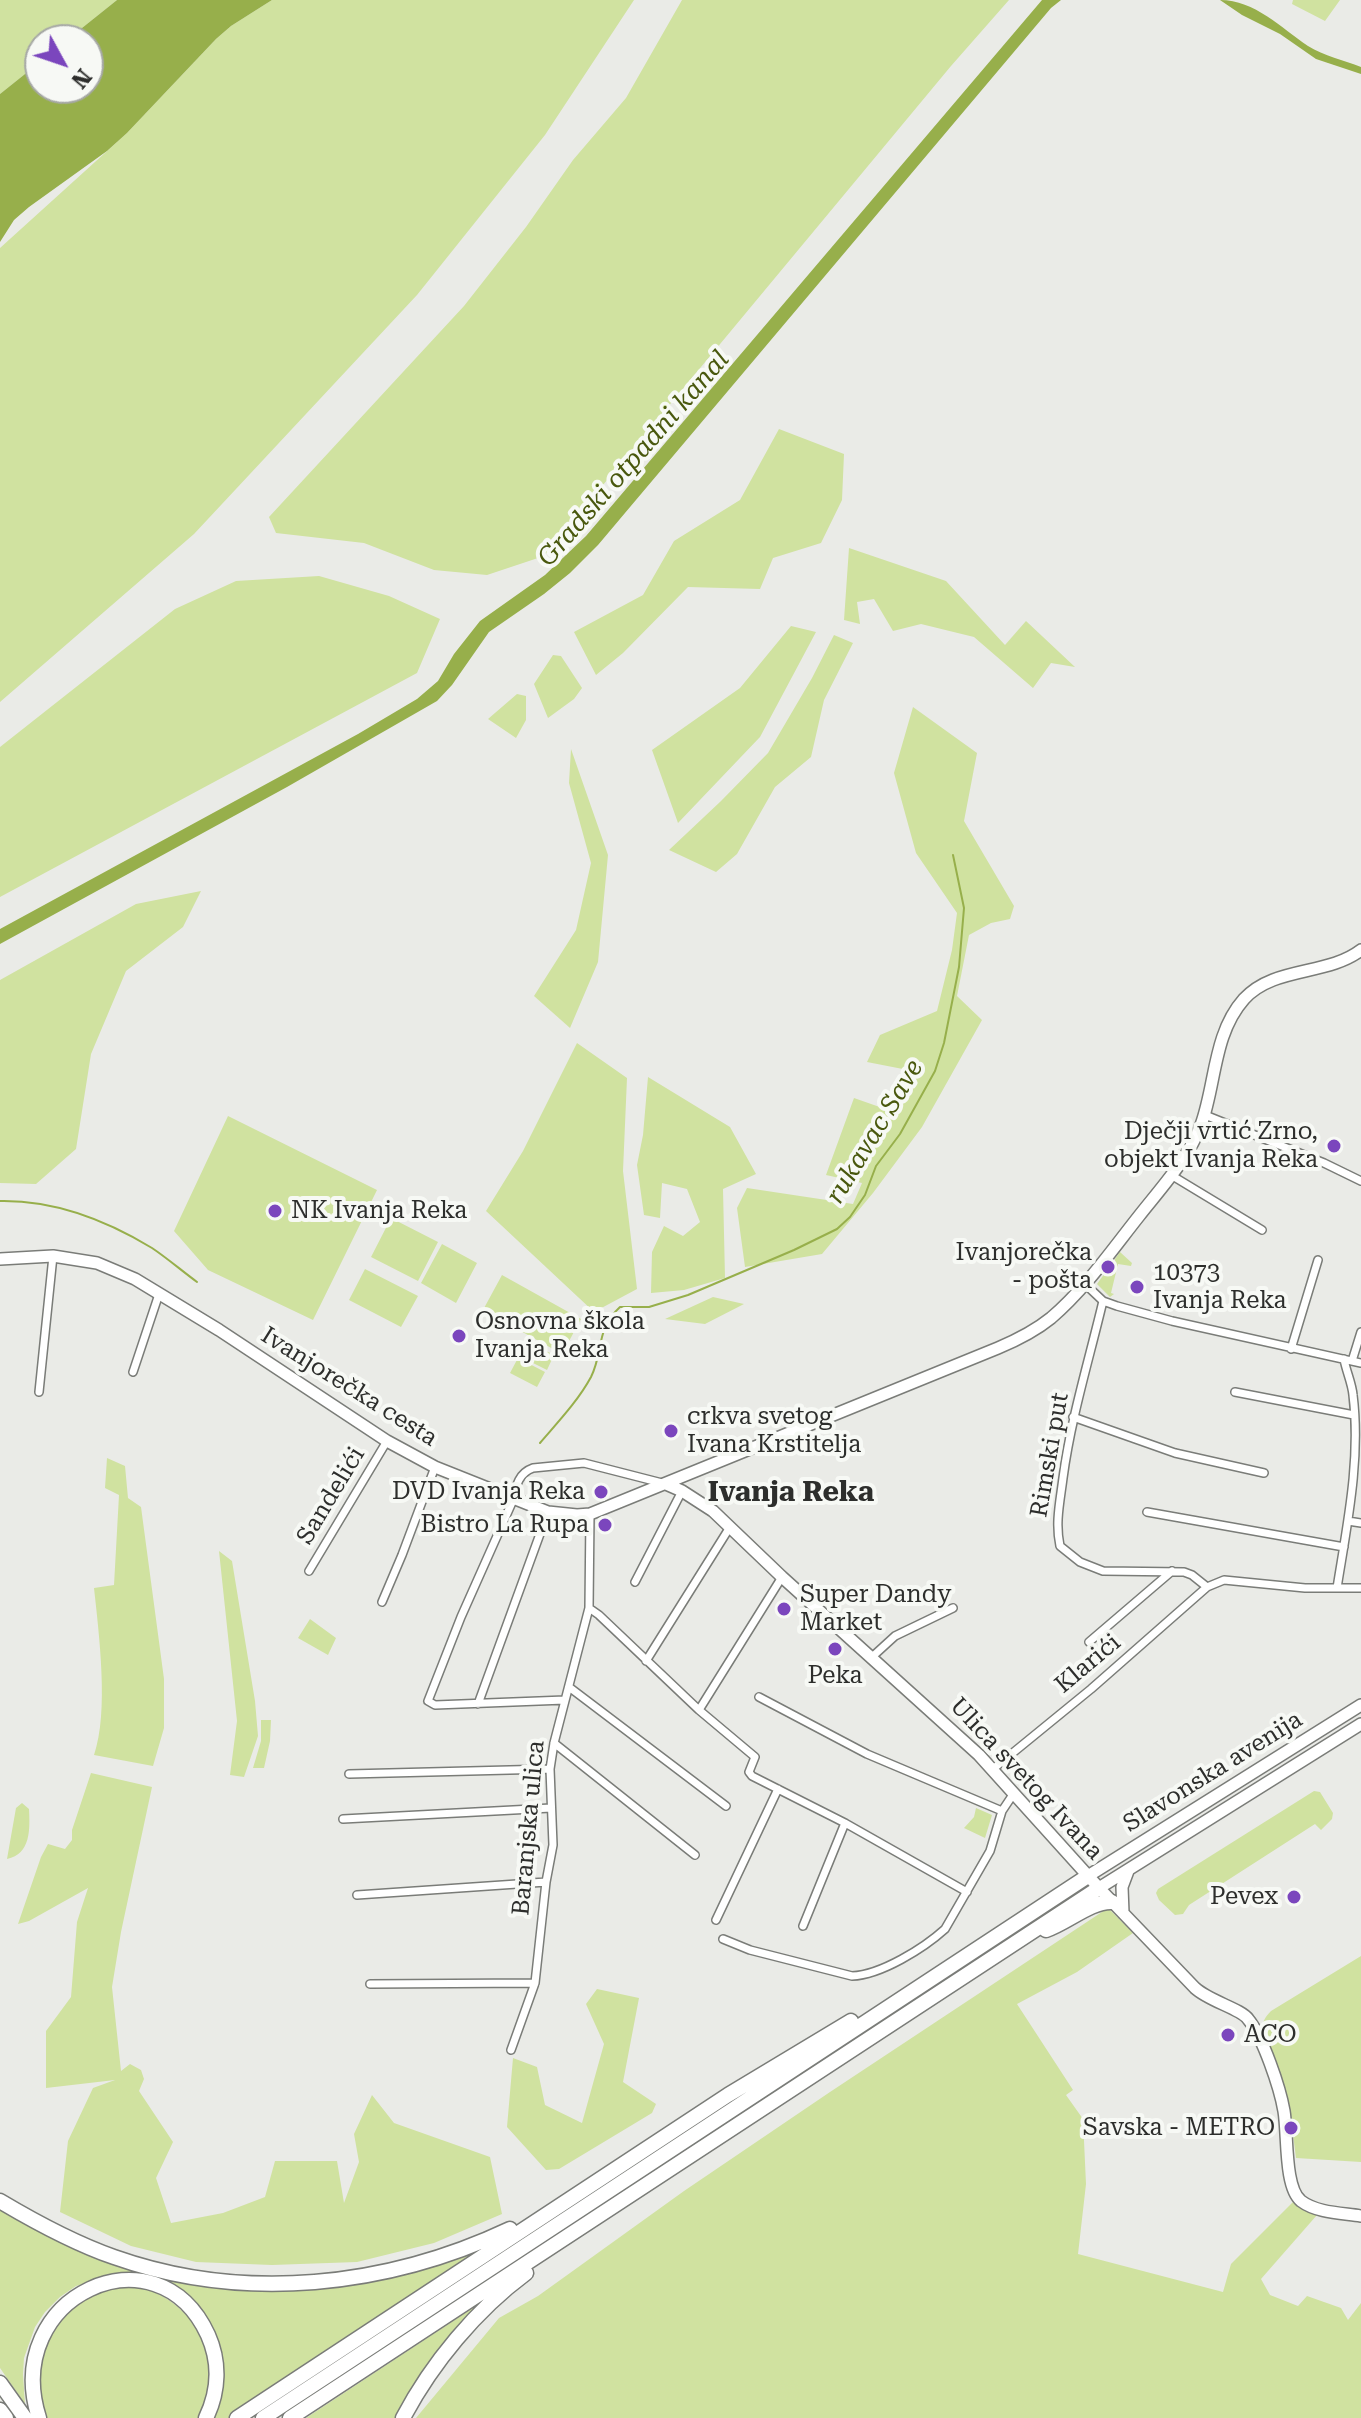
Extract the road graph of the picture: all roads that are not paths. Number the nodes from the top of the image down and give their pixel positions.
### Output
1 (1361, 950) edge
2 (1205, 1115) junction
3 (1171, 1175) junction
4 (1361, 1181) edge
5 (1262, 1230) dead end
6 (53, 1256) junction
7 (0, 1259) edge
8 (1318, 1260) dead end
9 (1084, 1283) junction
10 (159, 1294) junction
11 (1103, 1301) junction
12 (1361, 1332) edge
13 (1291, 1349) junction
14 (1348, 1360) junction
15 (1361, 1363) edge
16 (133, 1372) dead end
17 (39, 1392) dead end
18 (1235, 1392) dead end
19 (1354, 1415) junction
20 (1073, 1417) junction
21 (387, 1441) junction
22 (435, 1467) junction
23 (1264, 1473) dead end
24 (666, 1484) junction
25 (682, 1491) junction
26 (514, 1498) junction
27 (548, 1512) junction
28 (1147, 1512) dead end
29 (590, 1514) junction
30 (1348, 1521) junction
31 (1361, 1523) edge
32 (730, 1527) junction
33 (1344, 1547) junction
34 (309, 1571) dead end
35 (1172, 1571) junction
36 (782, 1577) junction
37 (635, 1582) dead end
38 (1207, 1587) junction
39 (1337, 1588) junction
40 (1361, 1588) edge
41 (382, 1602) dead end
42 (589, 1608) junction
43 (953, 1608) dead end
44 (1089, 1642) dead end
45 (872, 1657) junction
46 (646, 1661) junction
47 (569, 1687) junction
48 (759, 1697) dead end
49 (565, 1700) junction
50 (478, 1704) junction
51 (1361, 1705) edge
52 (699, 1710) junction
53 (1361, 1724) edge
54 (554, 1743) junction
55 (550, 1769) junction
56 (993, 1769) junction
57 (349, 1774) dead end
58 (778, 1789) junction
59 (1015, 1793) junction
60 (726, 1806) dead end
61 (551, 1808) junction
62 (1002, 1811) junction
63 (343, 1819) dead end
64 (845, 1823) junction
65 (695, 1855) dead end
66 (1129, 1869) junction
67 (1088, 1876) junction
68 (546, 1882) junction
69 (1099, 1888) junction
70 (967, 1892) junction
71 (357, 1895) dead end
72 (1112, 1902) junction
73 (1123, 1913) junction
74 (716, 1920) dead end
75 (803, 1926) dead end
76 (1029, 1933) junction
77 (723, 1939) dead end
78 (535, 1983) junction
79 (370, 1984) dead end
80 (894, 2003) junction
81 (511, 2050) dead end
82 (0, 2201) edge
83 (554, 2209) junction
84 (1361, 2216) edge
85 (593, 2219) junction
86 (0, 2383) edge
87 (0, 2410) edge
88 (6, 2418) edge
89 (25, 2418) edge
90 (39, 2418) edge
91 (206, 2418) edge
92 (237, 2418) edge
93 (263, 2418) edge
94 (290, 2418) edge
95 (403, 2418) edge

1 - 2 main road, Ivanjorečka cesta
2 - 3 main road, Ivanjorečka cesta
2 - 4 street
3 - 5 street
3 - 9 main road, Ivanjorečka cesta
6 - 7 main road, Ivanjorečka cesta
6 - 10 main road, Ivanjorečka cesta
6 - 17 street
8 - 13 street
9 - 11 street
9 - 24 main road, Ivanjorečka cesta
10 - 16 street
10 - 21 main road, Ivanjorečka cesta
11 - 13 street
11 - 20 street, Rimski put
12 - 14 street
13 - 14 street
14 - 15 street
14 - 19 street
18 - 19 street
19 - 30 street
20 - 23 street
20 - 35 street, Rimski put
21 - 22 main road, Ivanjorečka cesta
21 - 34 street, Sandelići
22 - 26 main road, Ivanjorečka cesta
22 - 41 street
24 - 25 main road, Ulica svetog Ivana
24 - 26 street
24 - 29 main road, Ivanjorečka cesta
25 - 32 main road, Ulica svetog Ivana
25 - 37 street
26 - 27 main road, Ivanjorečka cesta
26 - 50 street
27 - 29 main road, Ivanjorečka cesta
27 - 50 street
28 - 33 street
29 - 42 street, Baranjska ulica
30 - 31 street
30 - 33 street
32 - 36 main road, Ulica svetog Ivana
32 - 46 street
33 - 39 street
35 - 38 street, Rimski put
35 - 44 street
36 - 45 main road, Ulica svetog Ivana
36 - 52 street
38 - 39 street
38 - 56 street, Klarići
39 - 40 street
42 - 46 street
42 - 47 street, Baranjska ulica
43 - 45 street
45 - 56 main road, Ulica svetog Ivana
46 - 52 street
47 - 49 street, Baranjska ulica
47 - 60 street
48 - 62 street
49 - 50 street
49 - 54 street, Baranjska ulica
51 - 67 main road, Slavonska avenija
52 - 58 street
53 - 66 main road, Slavonska avenija
54 - 55 street, Baranjska ulica
54 - 65 street
55 - 57 street
55 - 61 street, Baranjska ulica
56 - 59 main road, Ulica svetog Ivana
58 - 64 street
58 - 74 street
59 - 62 street
59 - 67 main road, Ulica svetog Ivana
61 - 63 street
61 - 68 street, Baranjska ulica
62 - 70 street
64 - 70 street
64 - 75 street
66 - 69 main road, Slavonska avenija
66 - 73 main road
67 - 69 main road, Ulica svetog Ivana
67 - 80 highway
68 - 71 street
68 - 78 street, Baranjska ulica
69 - 72 main road, Ulica svetog Ivana
69 - 76 highway
70 - 77 street
72 - 73 main road, Ulica svetog Ivana
72 - 76 highway
73 - 84 main road, Ulica svetog Ivana
76 - 85 highway
78 - 79 street
78 - 81 street, Baranjska ulica
80 - 83 highway
80 - 93 highway
82 - 83 highway
83 - 92 highway
85 - 94 highway
85 - 95 highway
86 - 89 highway
87 - 88 highway
90 - 91 highway

